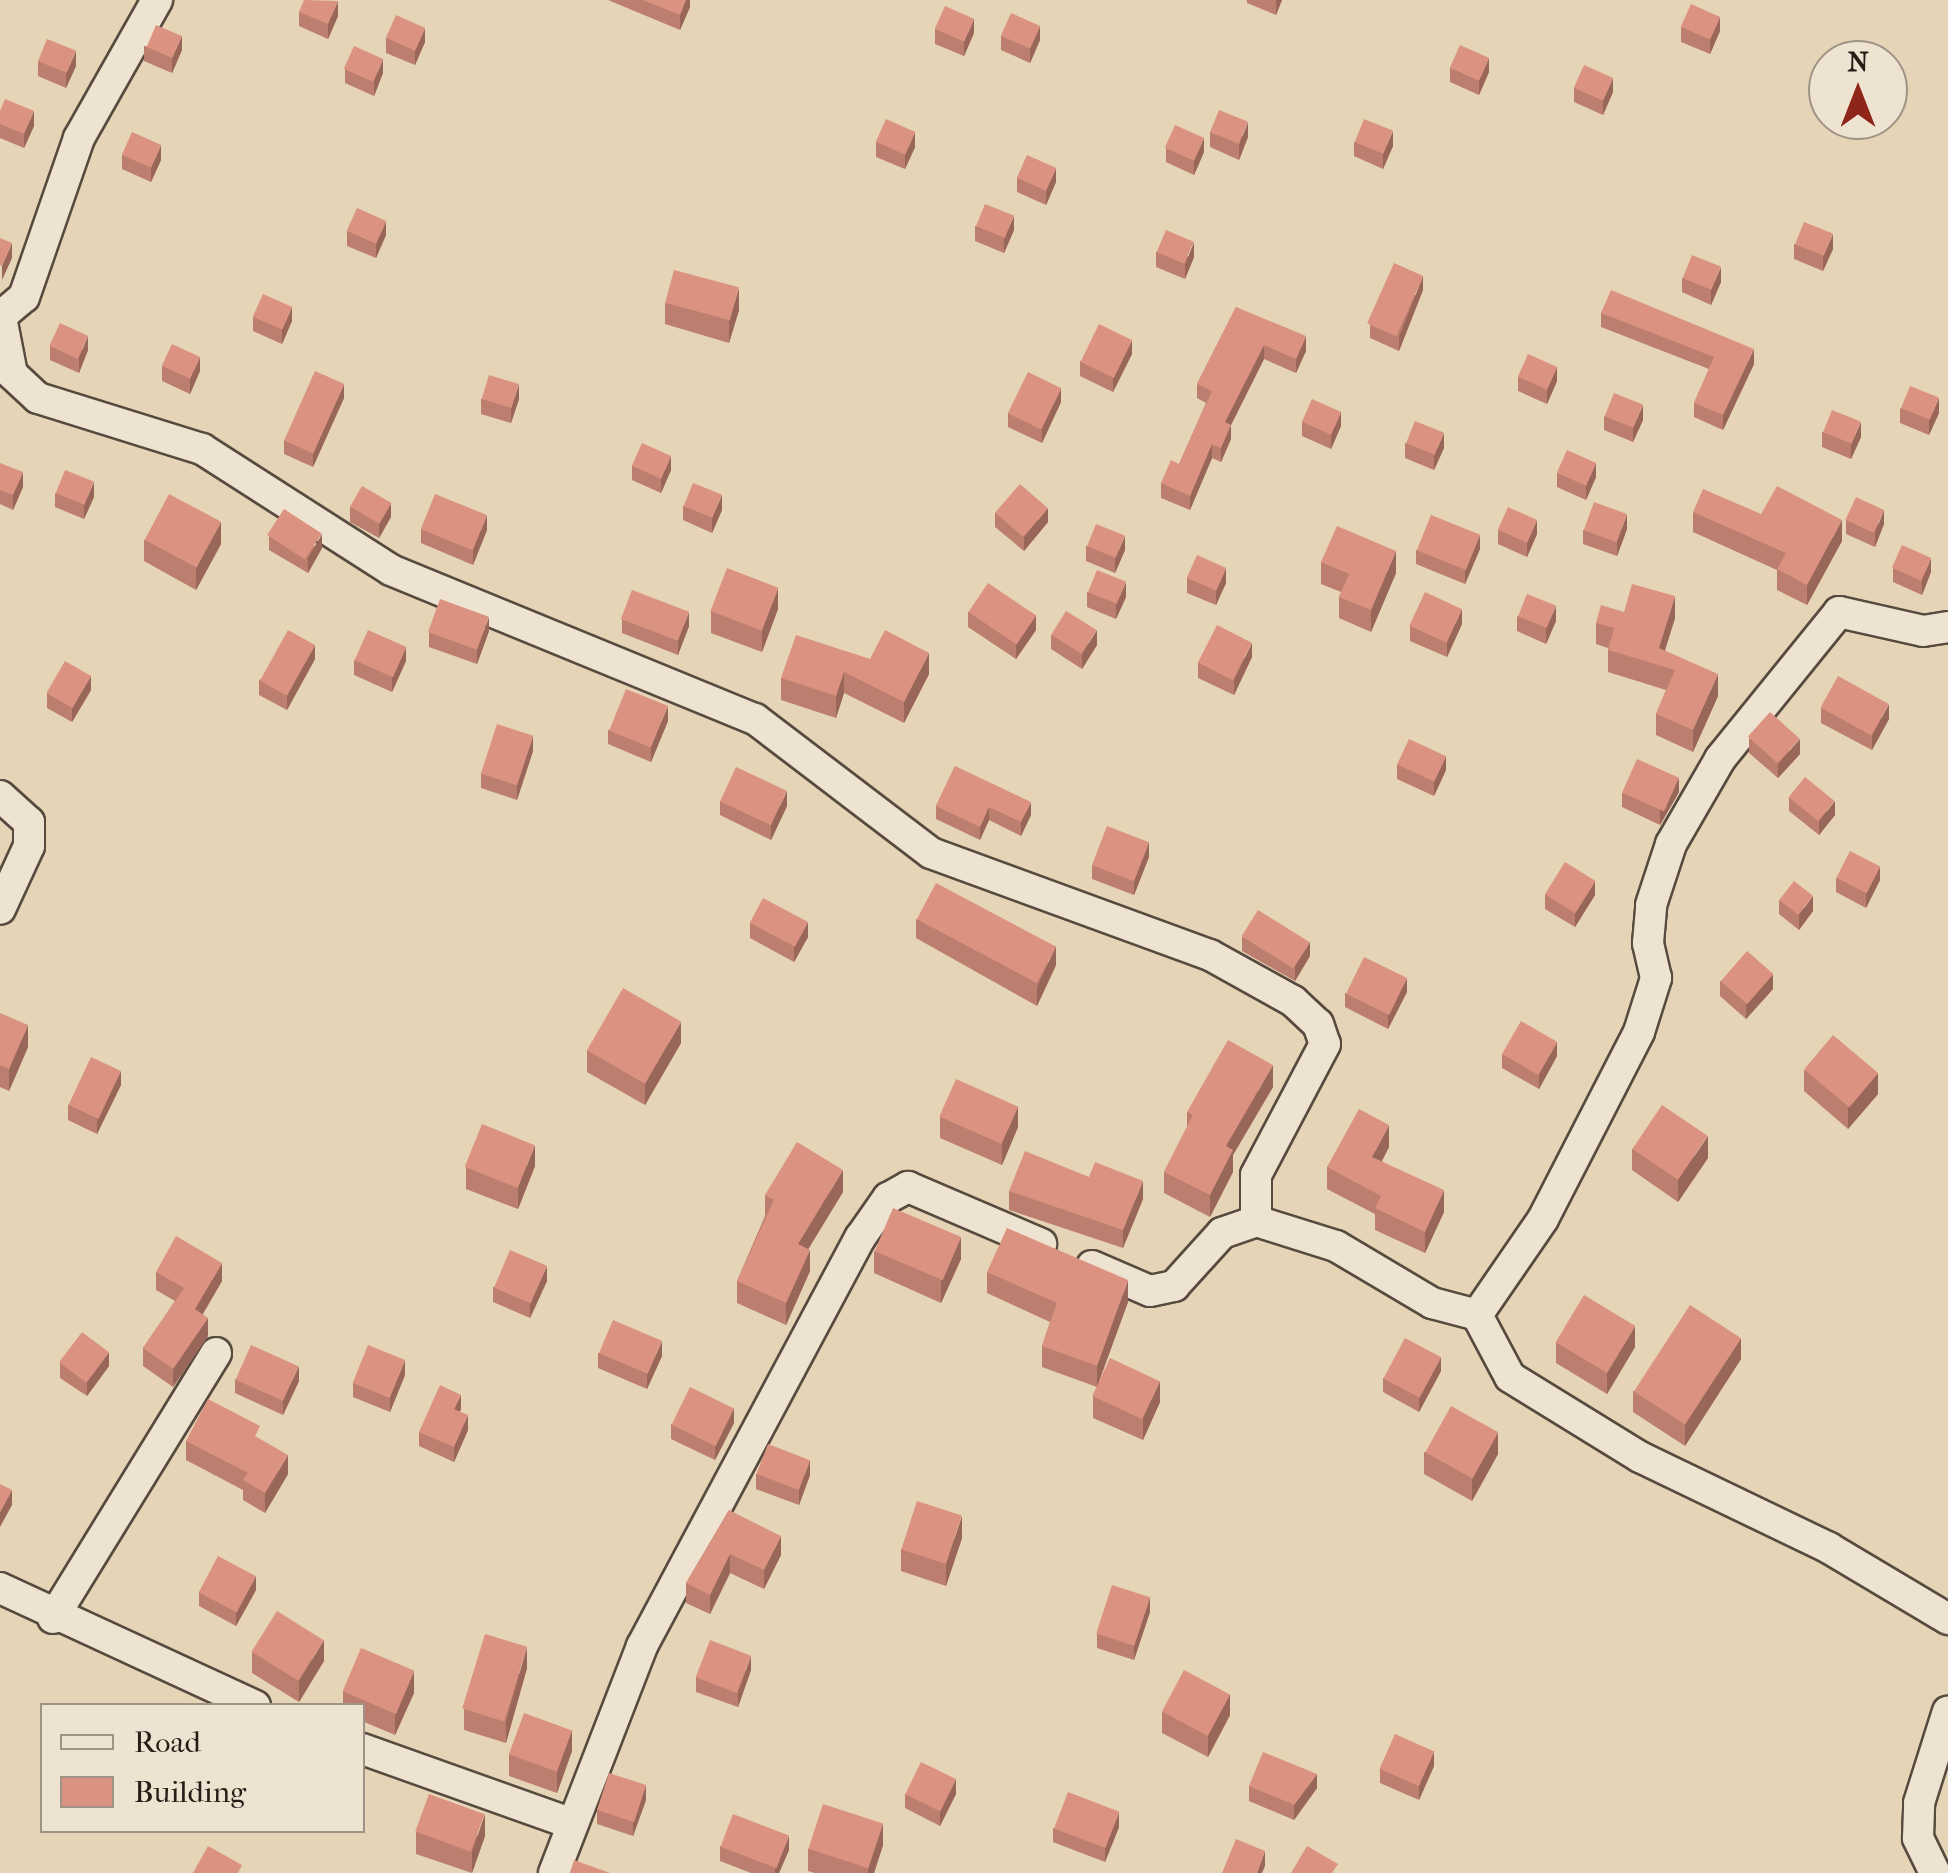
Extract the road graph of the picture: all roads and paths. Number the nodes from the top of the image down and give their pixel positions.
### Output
1 (157, 0) edge
2 (1, 317) edge
3 (1948, 627) edge
4 (0, 796) edge
5 (0, 910) edge
6 (1256, 1221) junction
7 (1477, 1316) junction
8 (216, 1353) dead end
9 (0, 1588) edge
10 (52, 1618) junction
11 (1948, 1619) edge
12 (248, 1703) edge
13 (1948, 1711) edge
14 (365, 1750) edge
15 (570, 1823) junction
16 (554, 1873) edge
17 (1934, 1873) edge

1 - 2 street
2 - 6 street
3 - 7 street
4 - 5 street
6 - 7 street
6 - 15 street
7 - 11 street
8 - 10 street
9 - 10 street
10 - 12 street
13 - 17 street
14 - 15 street
15 - 16 street

